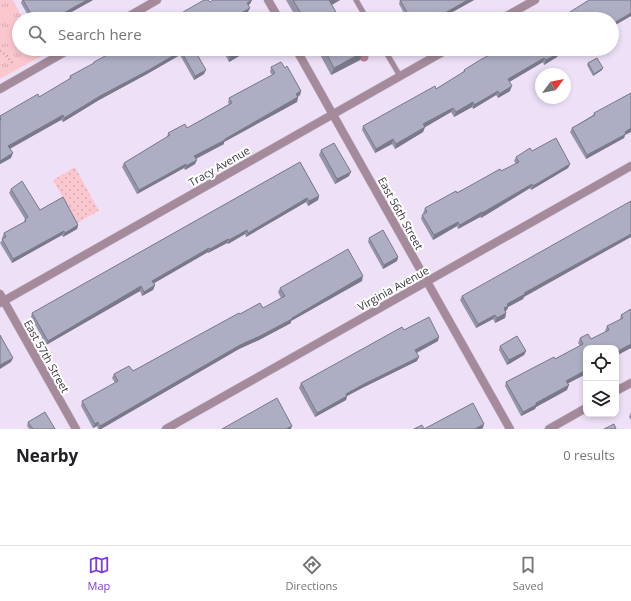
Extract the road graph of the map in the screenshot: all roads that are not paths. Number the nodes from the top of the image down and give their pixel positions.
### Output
1 (157, 0) edge
2 (268, 0) edge
3 (356, 0) edge
4 (535, 0) edge
5 (136, 12) edge
6 (275, 12) edge
7 (363, 12) edge
8 (514, 12) edge
9 (58, 56) edge
10 (300, 56) edge
11 (388, 56) edge
12 (436, 56) edge
13 (400, 76) junction
14 (0, 89) edge
15 (333, 114) junction
16 (631, 166) edge
17 (427, 282) junction
18 (1, 300) edge
19 (631, 383) edge
20 (619, 389) edge
21 (583, 410) edge
22 (76, 429) edge
23 (166, 429) edge
24 (510, 429) edge
25 (549, 429) edge

1 - 5 street
2 - 6 street
3 - 7 lane
4 - 8 street
9 - 14 street
10 - 15 street, East 56th Street
11 - 13 lane
12 - 13 street, Tracy Avenue
13 - 15 street, Tracy Avenue
15 - 17 street, East 56th Street
15 - 18 street, Tracy Avenue
16 - 17 street, Virginia Avenue
17 - 23 street, Virginia Avenue
17 - 24 street, East 56th Street
18 - 22 street, East 57th Street
19 - 20 street
21 - 25 street

